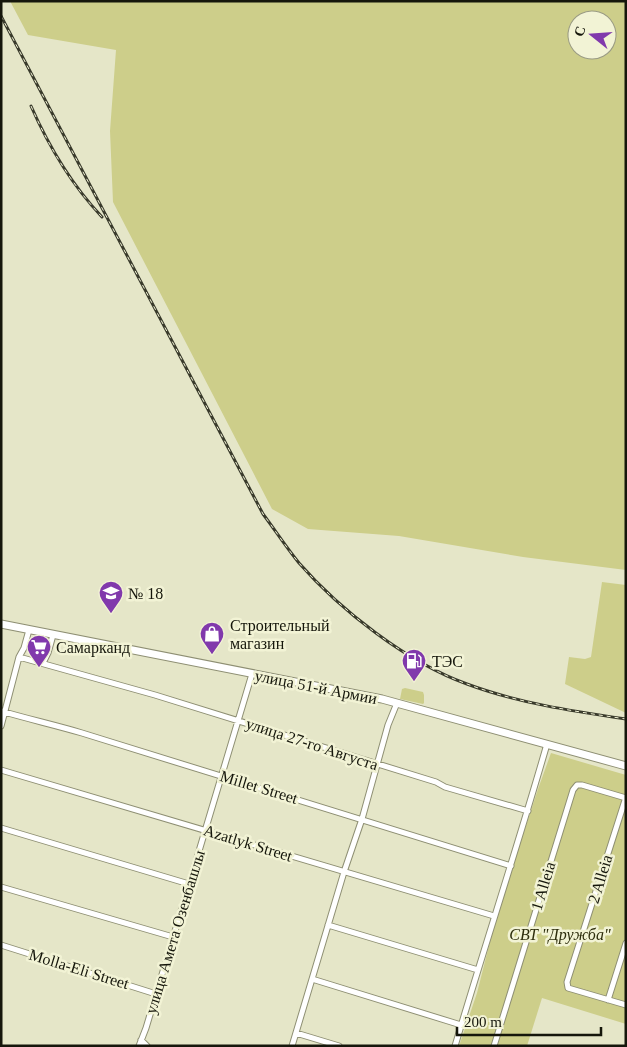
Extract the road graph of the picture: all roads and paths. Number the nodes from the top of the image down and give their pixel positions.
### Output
1 (1, 624) edge
2 (29, 630) junction
3 (53, 635) junction
4 (19, 657) junction
5 (43, 663) junction
6 (252, 674) junction
7 (397, 703) junction
8 (3, 712) edge
9 (238, 720) junction
10 (1, 726) edge
11 (547, 744) junction
12 (378, 765) junction
13 (626, 766) edge
14 (1, 770) edge
15 (221, 775) junction
16 (626, 797) edge
17 (528, 811) junction
18 (362, 819) junction
19 (1, 828) edge
20 (205, 829) junction
21 (511, 866) junction
22 (344, 872) junction
23 (189, 884) junction
24 (1, 887) edge
25 (494, 916) junction
26 (328, 924) junction
27 (173, 937) junction
28 (626, 943) edge
29 (1, 945) edge
30 (478, 970) junction
31 (312, 979) junction
32 (156, 994) junction
33 (608, 1000) junction
34 (626, 1005) edge
35 (461, 1025) junction
36 (296, 1033) junction
37 (141, 1040) junction
38 (138, 1046) edge
39 (147, 1046) edge
40 (292, 1046) edge
41 (339, 1046) edge
42 (455, 1046) edge
43 (494, 1046) edge

1 - 2 main road, улица 51-й Армии
2 - 3 main road, улица 51-й Армии
2 - 4 street
3 - 5 street
3 - 6 main road, улица 51-й Армии
4 - 5 street, улица 27-го Августа
4 - 8 street
5 - 9 street, улица 27-го Августа
6 - 7 main road, улица 51-й Армии
6 - 9 street, улица Амета Озенбашлы
7 - 11 main road, улица 51-й Армии
7 - 12 street
8 - 10 street
8 - 15 street, Millet Street
9 - 12 street, улица 27-го Августа
9 - 15 street, улица Амета Озенбашлы
11 - 13 main road, улица 51-й Армии
11 - 17 street
12 - 17 street, улица 27-го Августа
12 - 18 street
14 - 20 street, Azatlyk Street
15 - 18 street, Millet Street
15 - 20 street, улица Амета Озенбашлы
16 - 33 street, 2 Alleia
16 - 43 street, 1 Alleia
17 - 21 street
18 - 21 street, Millet Street
18 - 22 street
19 - 23 street
20 - 22 street, Azatlyk Street
20 - 23 street, улица Амета Озенбашлы
21 - 25 street
22 - 25 street, Azatlyk Street
22 - 26 street
23 - 27 street, улица Амета Озенбашлы
24 - 27 street
25 - 30 street
26 - 30 street
26 - 31 street
27 - 32 street, улица Амета Озенбашлы
28 - 33 street
29 - 32 street, Molla-Eli Street
30 - 35 street
31 - 35 street
31 - 36 street
32 - 37 street, улица Амета Озенбашлы
33 - 34 street
35 - 42 street
36 - 40 street
36 - 41 street
37 - 38 street, улица Амета Озенбашлы
37 - 39 street

